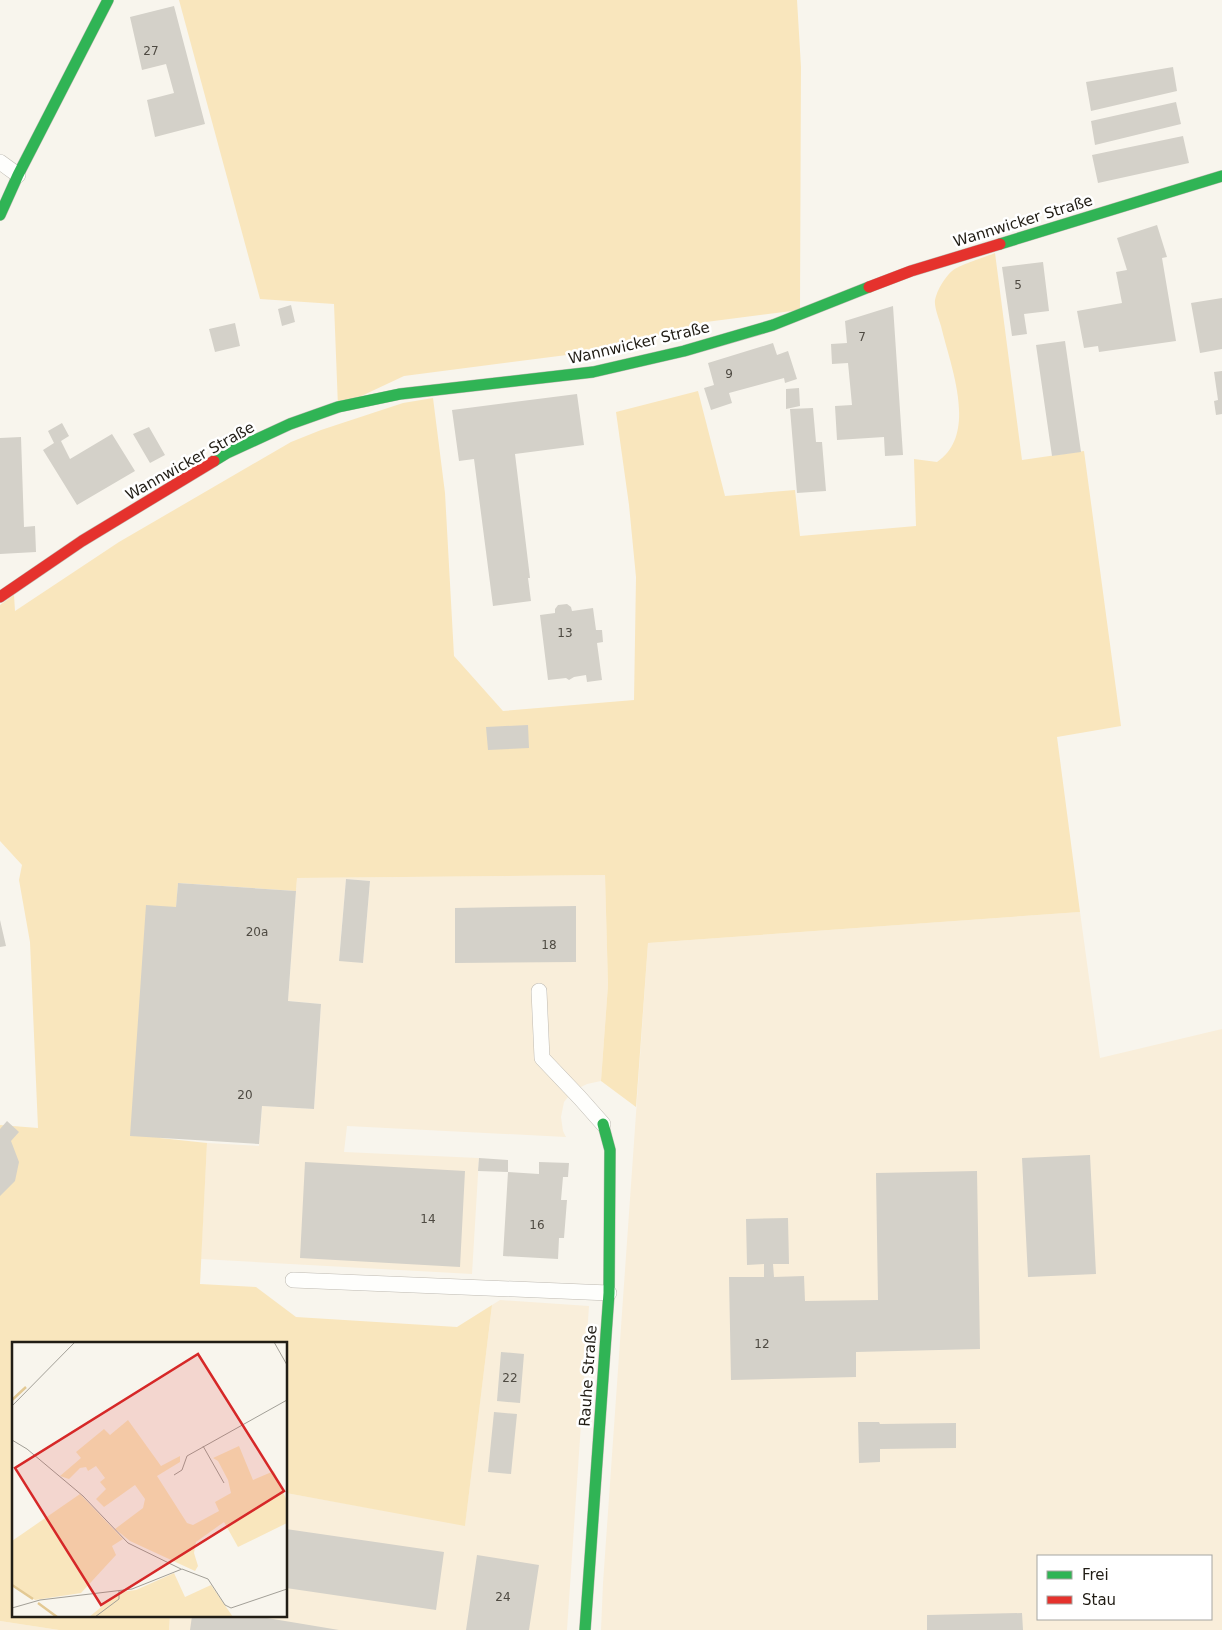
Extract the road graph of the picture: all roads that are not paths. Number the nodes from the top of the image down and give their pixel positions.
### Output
1 (108, 0) edge
2 (0, 162) edge
3 (18, 176) junction
4 (1222, 176) edge
5 (0, 215) edge
6 (0, 597) edge
7 (539, 991) dead end
8 (603, 1124) joint
9 (293, 1280) dead end
10 (609, 1293) junction
11 (585, 1630) edge

1 - 3 street
2 - 3 lane
3 - 5 street
4 - 6 street, Wannwicker Straße
7 - 8 lane
8 - 10 street, Rauhe Straße
9 - 10 lane
10 - 11 street, Rauhe Straße

